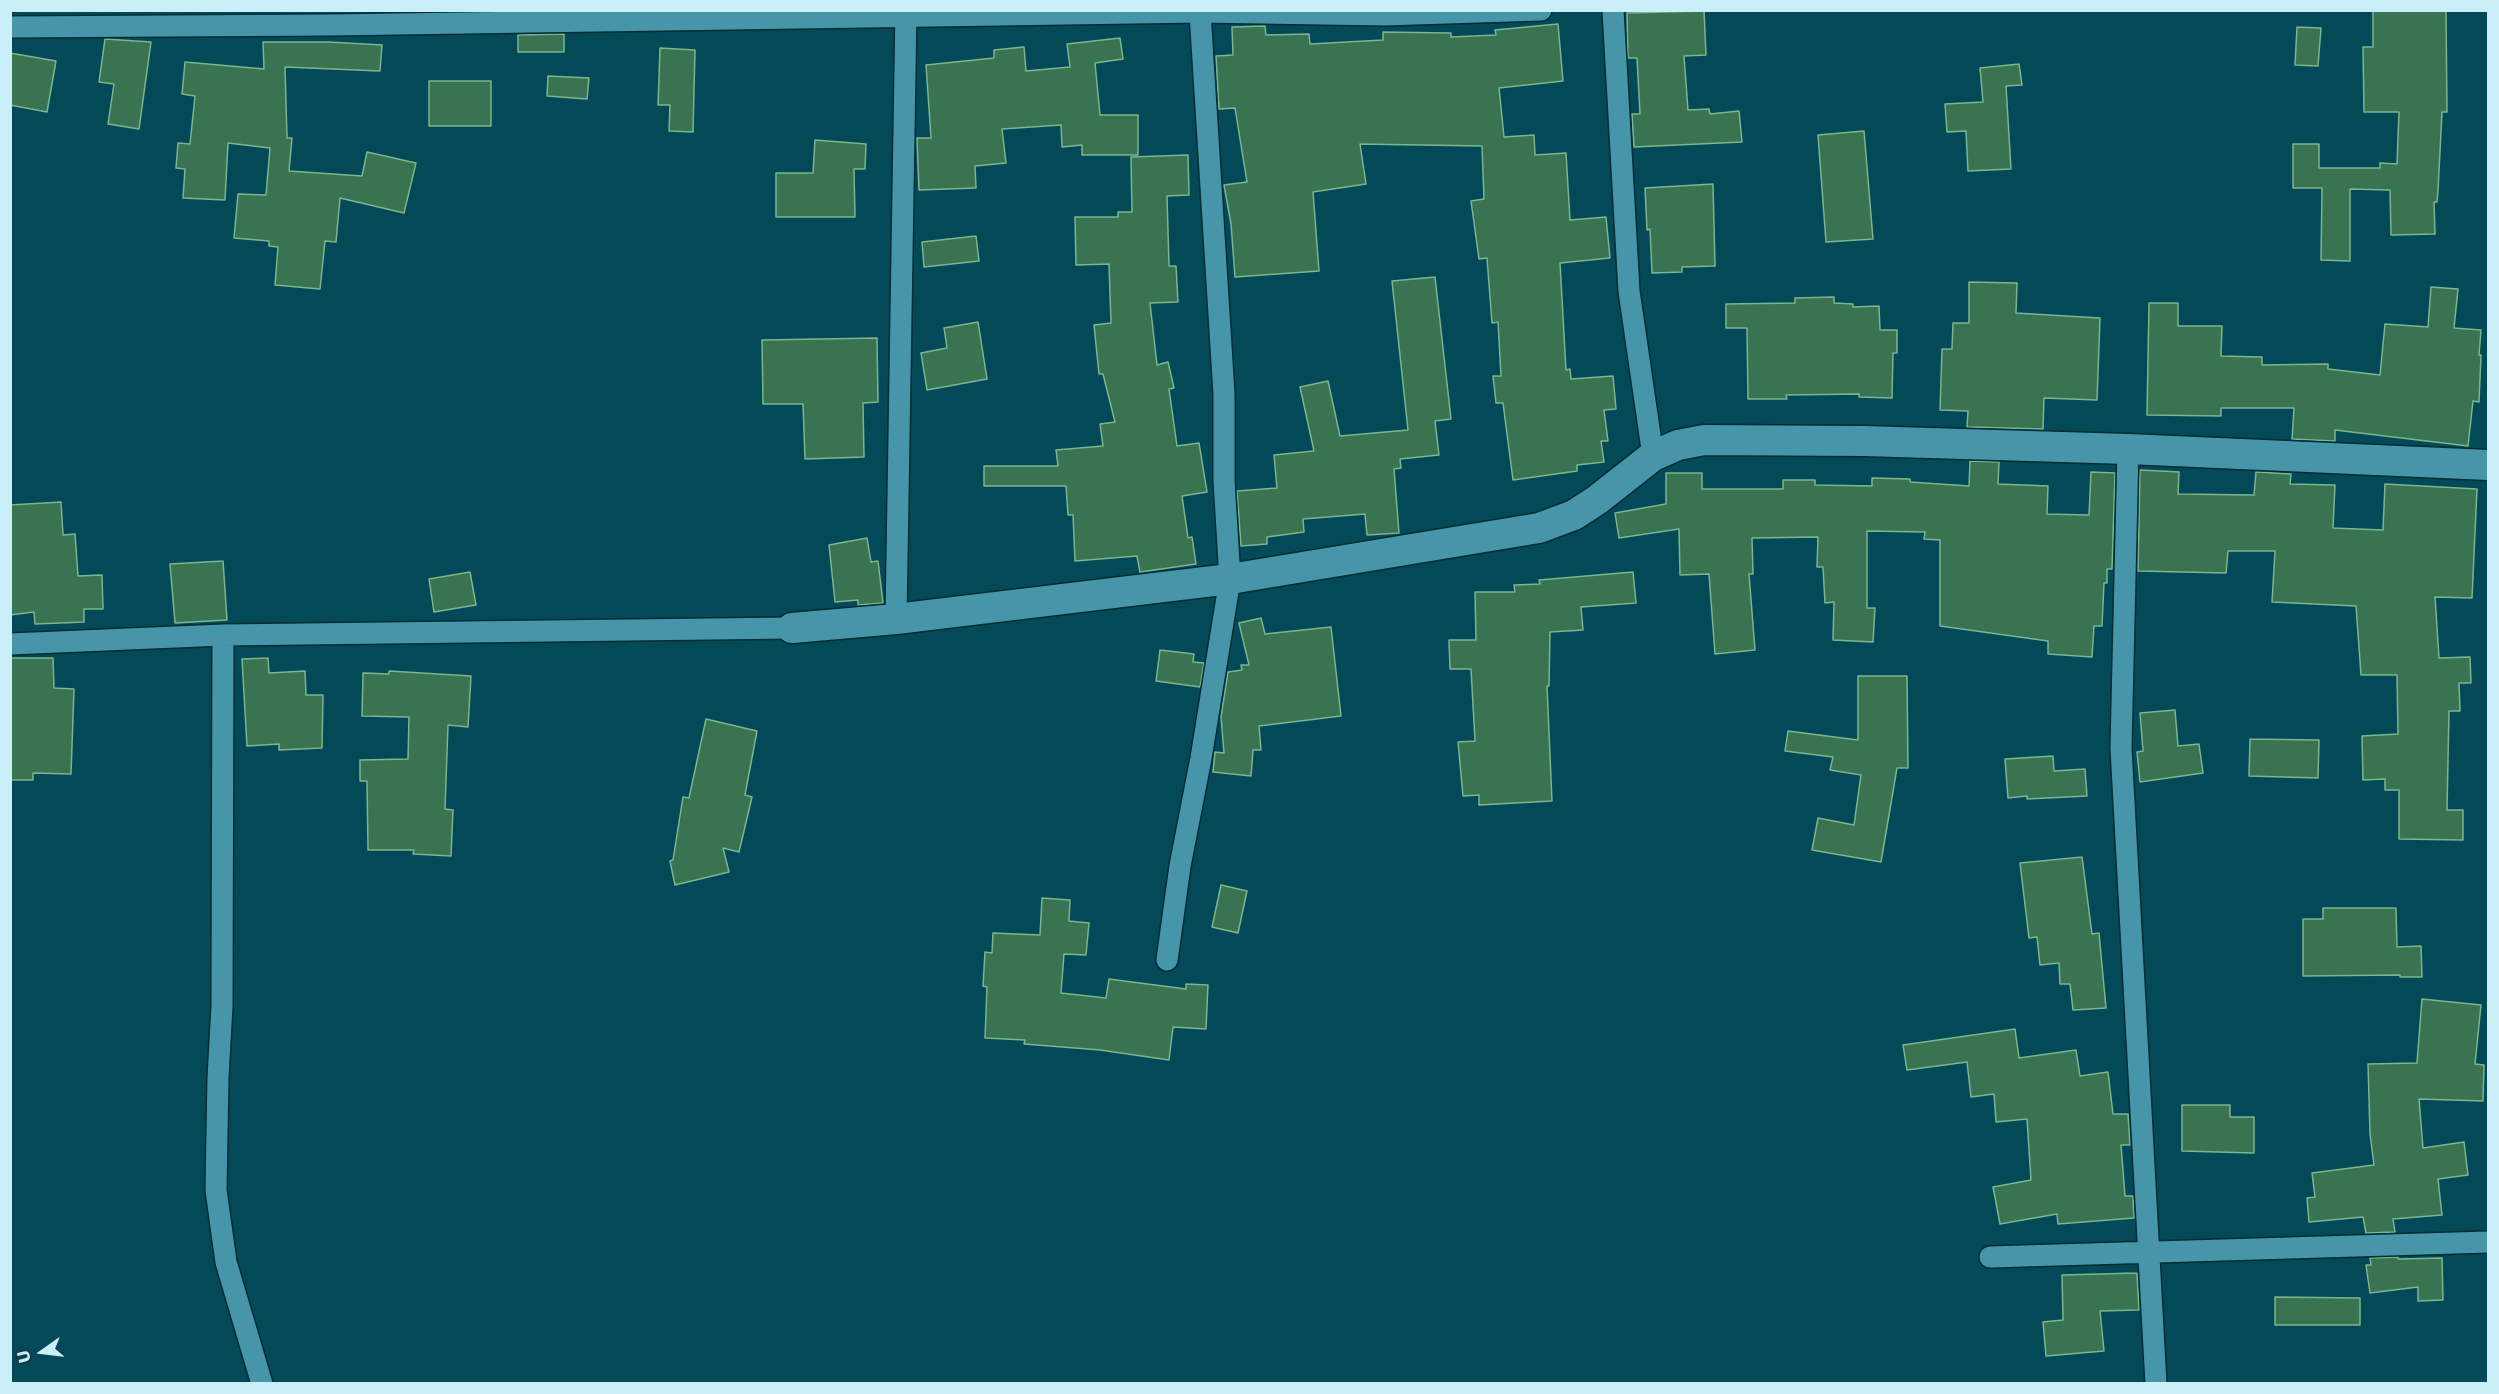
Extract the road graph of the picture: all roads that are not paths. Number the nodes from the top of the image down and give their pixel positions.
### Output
1 (1541, 10) edge
2 (1613, 10) edge
3 (1200, 11) edge
4 (906, 13) edge
5 (10, 27) edge
6 (2128, 449) junction
7 (1653, 456) junction
8 (2488, 465) edge
9 (1230, 579) junction
10 (896, 619) junction
11 (792, 628) joint
12 (223, 635) junction
13 (10, 644) edge
14 (1167, 960) dead end
15 (2488, 1242) edge
16 (2148, 1252) junction
17 (1990, 1257) dead end
18 (262, 1383) edge
19 (2156, 1383) edge

1 - 3 street
2 - 7 street
3 - 4 street
3 - 9 street
4 - 5 street
4 - 10 street
6 - 7 street
6 - 8 street
6 - 16 street
7 - 9 street
9 - 10 street
9 - 14 street
10 - 11 street
11 - 12 street
12 - 13 street
12 - 18 street
15 - 16 street
16 - 17 street
16 - 19 street

